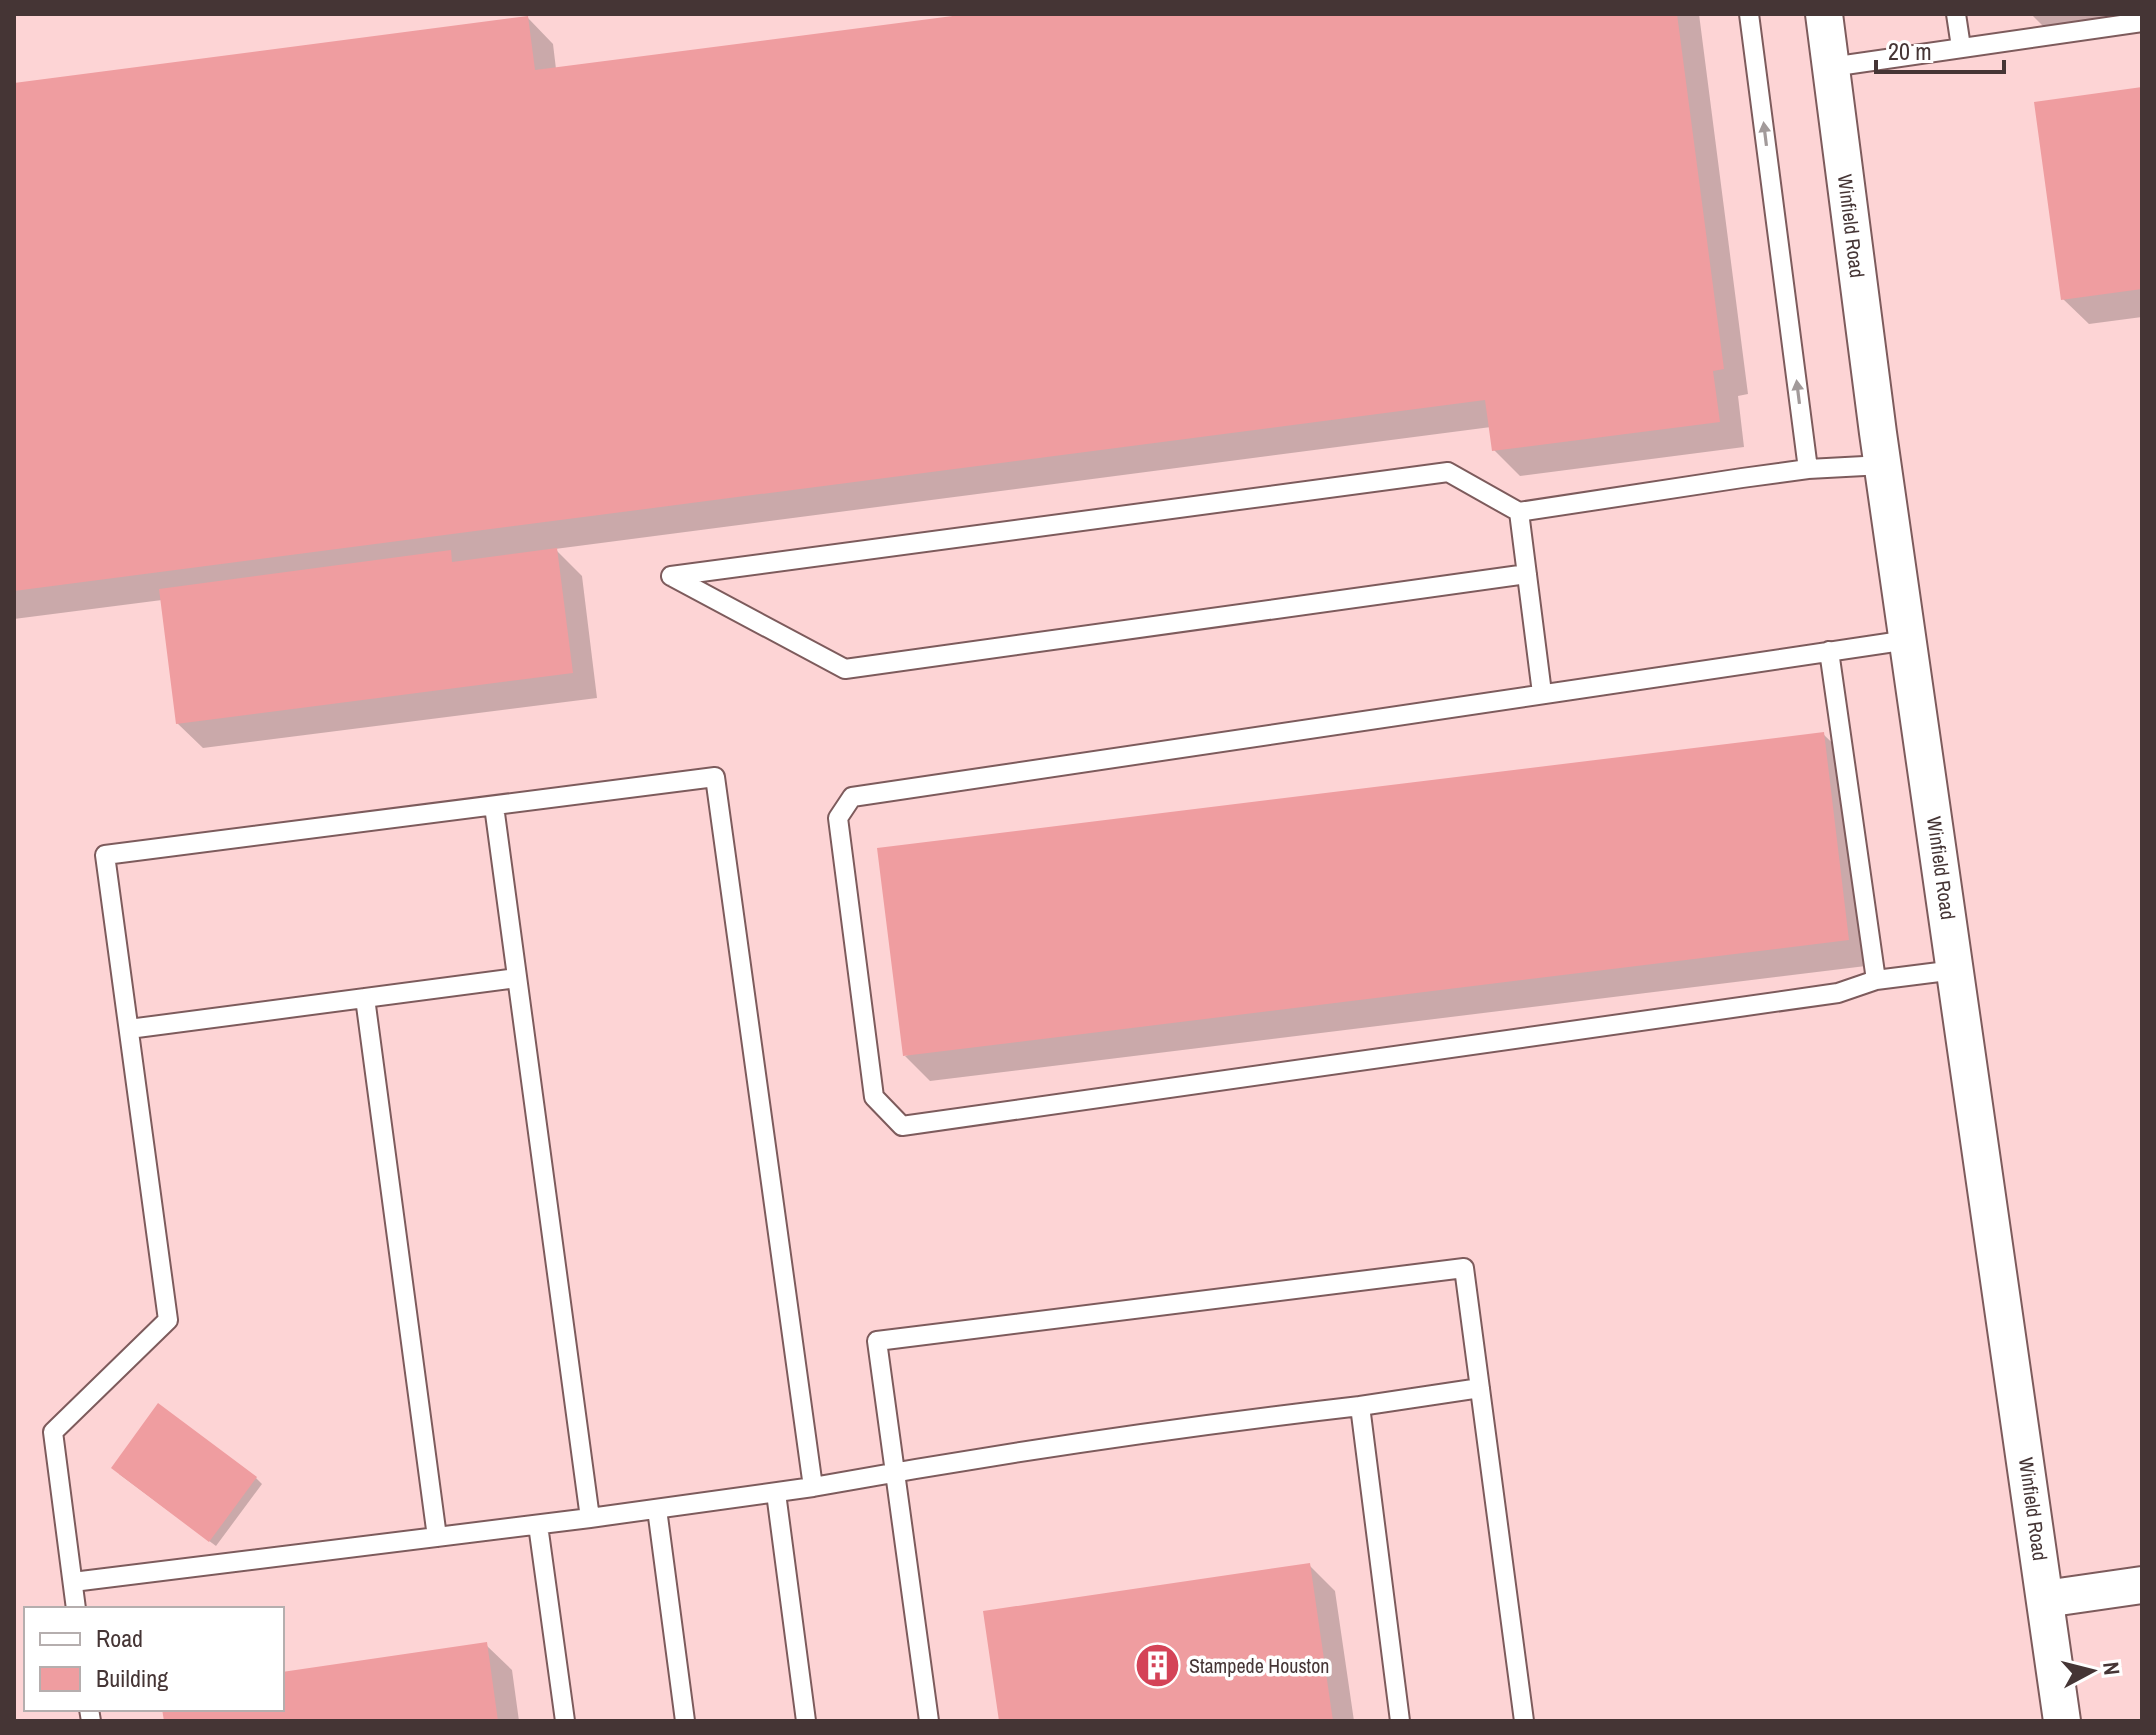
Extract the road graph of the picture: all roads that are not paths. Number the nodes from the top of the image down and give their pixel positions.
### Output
1 (1749, 14) edge
2 (1824, 14) edge
3 (1956, 14) edge
4 (2142, 22) edge
5 (1961, 47) junction
6 (1831, 67) junction
7 (1883, 465) junction
8 (1808, 469) junction
9 (1519, 512) junction
10 (1527, 574) junction
11 (1908, 640) junction
12 (1829, 651) junction
13 (1542, 693) junction
14 (494, 806) junction
15 (1955, 970) junction
16 (517, 978) junction
17 (1876, 980) junction
18 (365, 998) junction
19 (129, 1029) junction
20 (1480, 1388) junction
21 (1360, 1406) junction
22 (897, 1472) junction
23 (813, 1487) junction
24 (776, 1493) junction
25 (657, 1509) junction
26 (590, 1518) junction
27 (538, 1525) junction
28 (437, 1537) junction
29 (73, 1582) junction
30 (2142, 1585) edge
31 (2045, 1599) junction
32 (76, 1607) edge
33 (565, 1721) edge
34 (685, 1721) edge
35 (806, 1721) edge
36 (929, 1721) edge
37 (1400, 1721) edge
38 (1524, 1721) edge
39 (2062, 1721) edge

8 -> 1 lane
2 - 6 street, Winfield Road
3 - 5 lane
4 - 5 lane
5 - 6 lane
6 - 7 street, Winfield Road
7 - 8 lane
7 - 11 street, Winfield Road
8 - 9 lane
9 - 10 lane
9 - 10 lane
10 - 13 lane
11 - 12 lane
11 - 15 street, Winfield Road
12 - 13 lane
12 - 17 lane
13 - 17 lane
14 - 16 lane
14 - 19 lane
14 - 23 lane
15 - 17 lane
15 - 31 street, Winfield Road
16 - 18 lane
16 - 26 lane
18 - 19 lane
18 - 28 lane
19 - 29 lane
20 - 21 lane
20 - 22 lane
20 - 38 lane
21 - 22 lane
21 - 37 lane
22 - 23 lane
22 - 36 lane
23 - 24 lane
24 - 25 lane
24 - 35 lane
25 - 26 lane
25 - 34 lane
26 - 27 lane
27 - 28 lane
27 - 33 lane
28 - 29 lane
29 - 32 lane
30 - 31 street
31 - 39 street, Winfield Road

